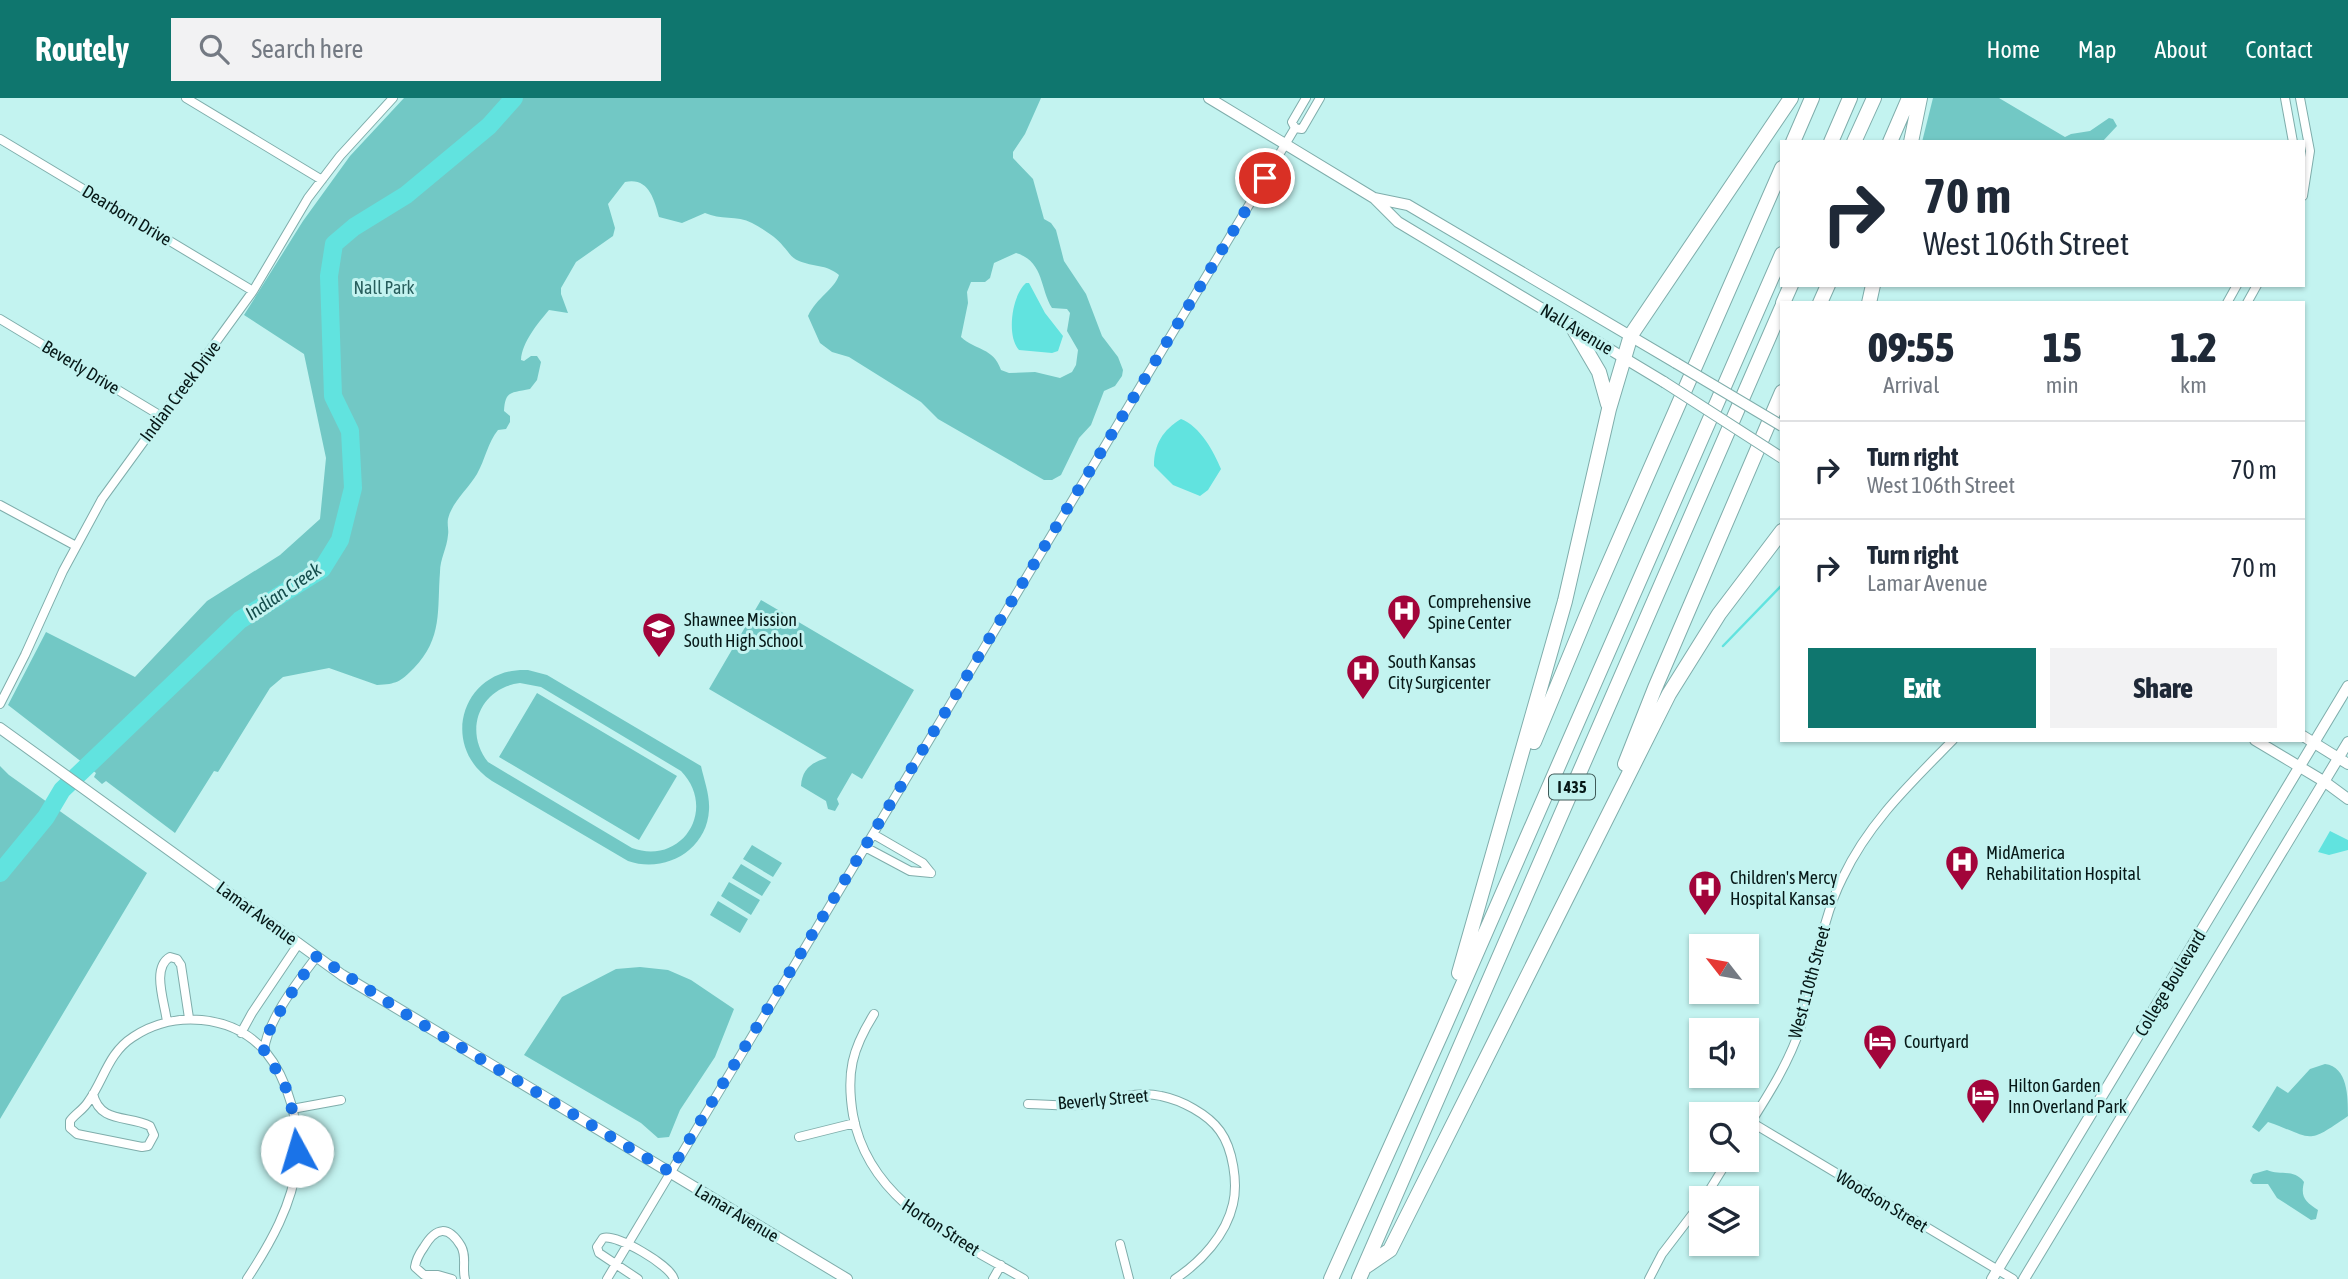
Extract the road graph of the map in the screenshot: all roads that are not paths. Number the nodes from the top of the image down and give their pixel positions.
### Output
1 (186, 98) edge
2 (393, 98) edge
3 (1209, 98) edge
4 (1306, 98) edge
5 (1320, 98) edge
6 (1791, 98) edge
7 (1812, 98) edge
8 (1850, 98) edge
9 (1874, 98) edge
10 (1909, 98) edge
11 (1920, 98) edge
12 (2285, 98) edge
13 (2300, 98) edge
14 (1295, 128) junction
15 (0, 139) edge
16 (1794, 140) edge
17 (1832, 140) edge
18 (1855, 140) edge
19 (1891, 140) edge
20 (1910, 140) edge
21 (2292, 140) edge
22 (1285, 144) junction
23 (1780, 173) edge
24 (322, 180) junction
25 (2305, 183) edge
26 (1374, 198) junction
27 (1780, 259) edge
28 (253, 291) junction
29 (1780, 310) edge
30 (0, 319) edge
31 (1572, 326) junction
32 (1630, 335) junction
33 (1624, 357) junction
34 (1780, 397) edge
35 (1609, 409) junction
36 (162, 416) junction
37 (1780, 425) edge
38 (1780, 457) edge
39 (0, 505) edge
40 (1780, 534) edge
41 (76, 546) junction
42 (2348, 686) edge
43 (0, 704) edge
44 (0, 728) edge
45 (2305, 737) edge
46 (1951, 742) edge
47 (2258, 742) edge
48 (2348, 743) edge
49 (2315, 744) junction
50 (2343, 762) edge
51 (2301, 767) junction
52 (2325, 782) junction
53 (2348, 799) edge
54 (1508, 806) junction
55 (873, 834) junction
56 (1596, 837) junction
57 (865, 847) junction
58 (299, 943) junction
59 (317, 956) junction
60 (874, 1014) dead end
61 (189, 1018) junction
62 (167, 1022) junction
63 (1442, 1032) junction
64 (241, 1034) junction
65 (264, 1051) junction
66 (93, 1094) junction
67 (341, 1100) dead end
68 (1028, 1104) dead end
69 (292, 1109) junction
70 (1759, 1109) edge
71 (855, 1123) junction
72 (1759, 1132) edge
73 (799, 1138) dead end
74 (670, 1172) junction
75 (1689, 1218) edge
76 (628, 1244) junction
77 (1120, 1244) dead end
78 (615, 1265) junction
79 (1001, 1265) junction
80 (1361, 1273) edge
81 (1995, 1274) edge
82 (839, 1277) edge
83 (247, 1279) edge
84 (452, 1279) edge
85 (466, 1279) edge
86 (607, 1279) edge
87 (638, 1279) edge
88 (674, 1279) edge
89 (993, 1279) edge
90 (1024, 1279) edge
91 (1129, 1279) edge
92 (1175, 1279) edge
93 (1331, 1279) edge
94 (1649, 1279) edge
95 (2013, 1279) edge
96 (2024, 1279) edge

1 - 24 street
2 - 24 street, Indian Creek Drive
3 - 22 main road, Nall Avenue
4 - 14 street
5 - 14 street
6 - 32 highway
7 - 16 highway
8 - 17 highway
9 - 18 highway
10 - 19 highway
11 - 20 highway
12 - 21 street
13 - 25 street
14 - 22 street
15 - 28 street, Dearborn Drive
22 - 26 main road, Nall Avenue
22 - 55 street
23 - 54 highway
24 - 28 street, Indian Creek Drive
26 - 31 main road, Nall Avenue
26 - 32 main road, Nall Avenue
27 - 63 highway, I 435
28 - 36 street, Indian Creek Drive
29 - 80 highway, I 435
30 - 36 street, Beverly Drive
31 - 33 main road, Nall Avenue
31 - 35 highway
32 - 33 highway
32 - 37 main road, Nall Avenue, bridge
33 - 35 highway
33 - 38 main road, Nall Avenue, bridge
34 - 56 highway
35 - 54 highway
36 - 41 street, Indian Creek Drive
39 - 41 street
40 - 56 highway
41 - 43 street, Indian Creek Drive
42 - 49 main road, College Boulevard
44 - 58 main road, Lamar Avenue
45 - 49 main road
46 - 70 street, West 110th Street
47 - 51 main road
48 - 50 main road, College Boulevard
49 - 50 main road
49 - 51 main road, College Boulevard
50 - 52 main road, College Boulevard
51 - 52 main road
51 - 81 main road, College Boulevard
52 - 53 main road
52 - 96 main road, College Boulevard
54 - 63 highway
55 - 57 street
55 - 57 street
56 - 80 highway
57 - 74 street
58 - 59 main road, Lamar Avenue
58 - 64 street
59 - 65 street
59 - 74 main road, Lamar Avenue
60 - 71 street, Horton Street
61 - 62 street
61 - 62 street
61 - 64 street
62 - 66 street
63 - 93 highway, I 435
64 - 65 street
65 - 69 street
66 - 66 street
67 - 69 street
68 - 92 street, Beverly Street
69 - 83 street
71 - 73 street
71 - 79 street, Horton Street
72 - 81 street, Woodson Street
74 - 76 street
74 - 82 main road, Lamar Avenue
75 - 94 street
76 - 78 street
76 - 78 street
76 - 88 street
77 - 91 street
78 - 86 street
78 - 87 street
79 - 89 street
79 - 90 street, Horton Street
81 - 95 street, Woodson Street
84 - 85 street

